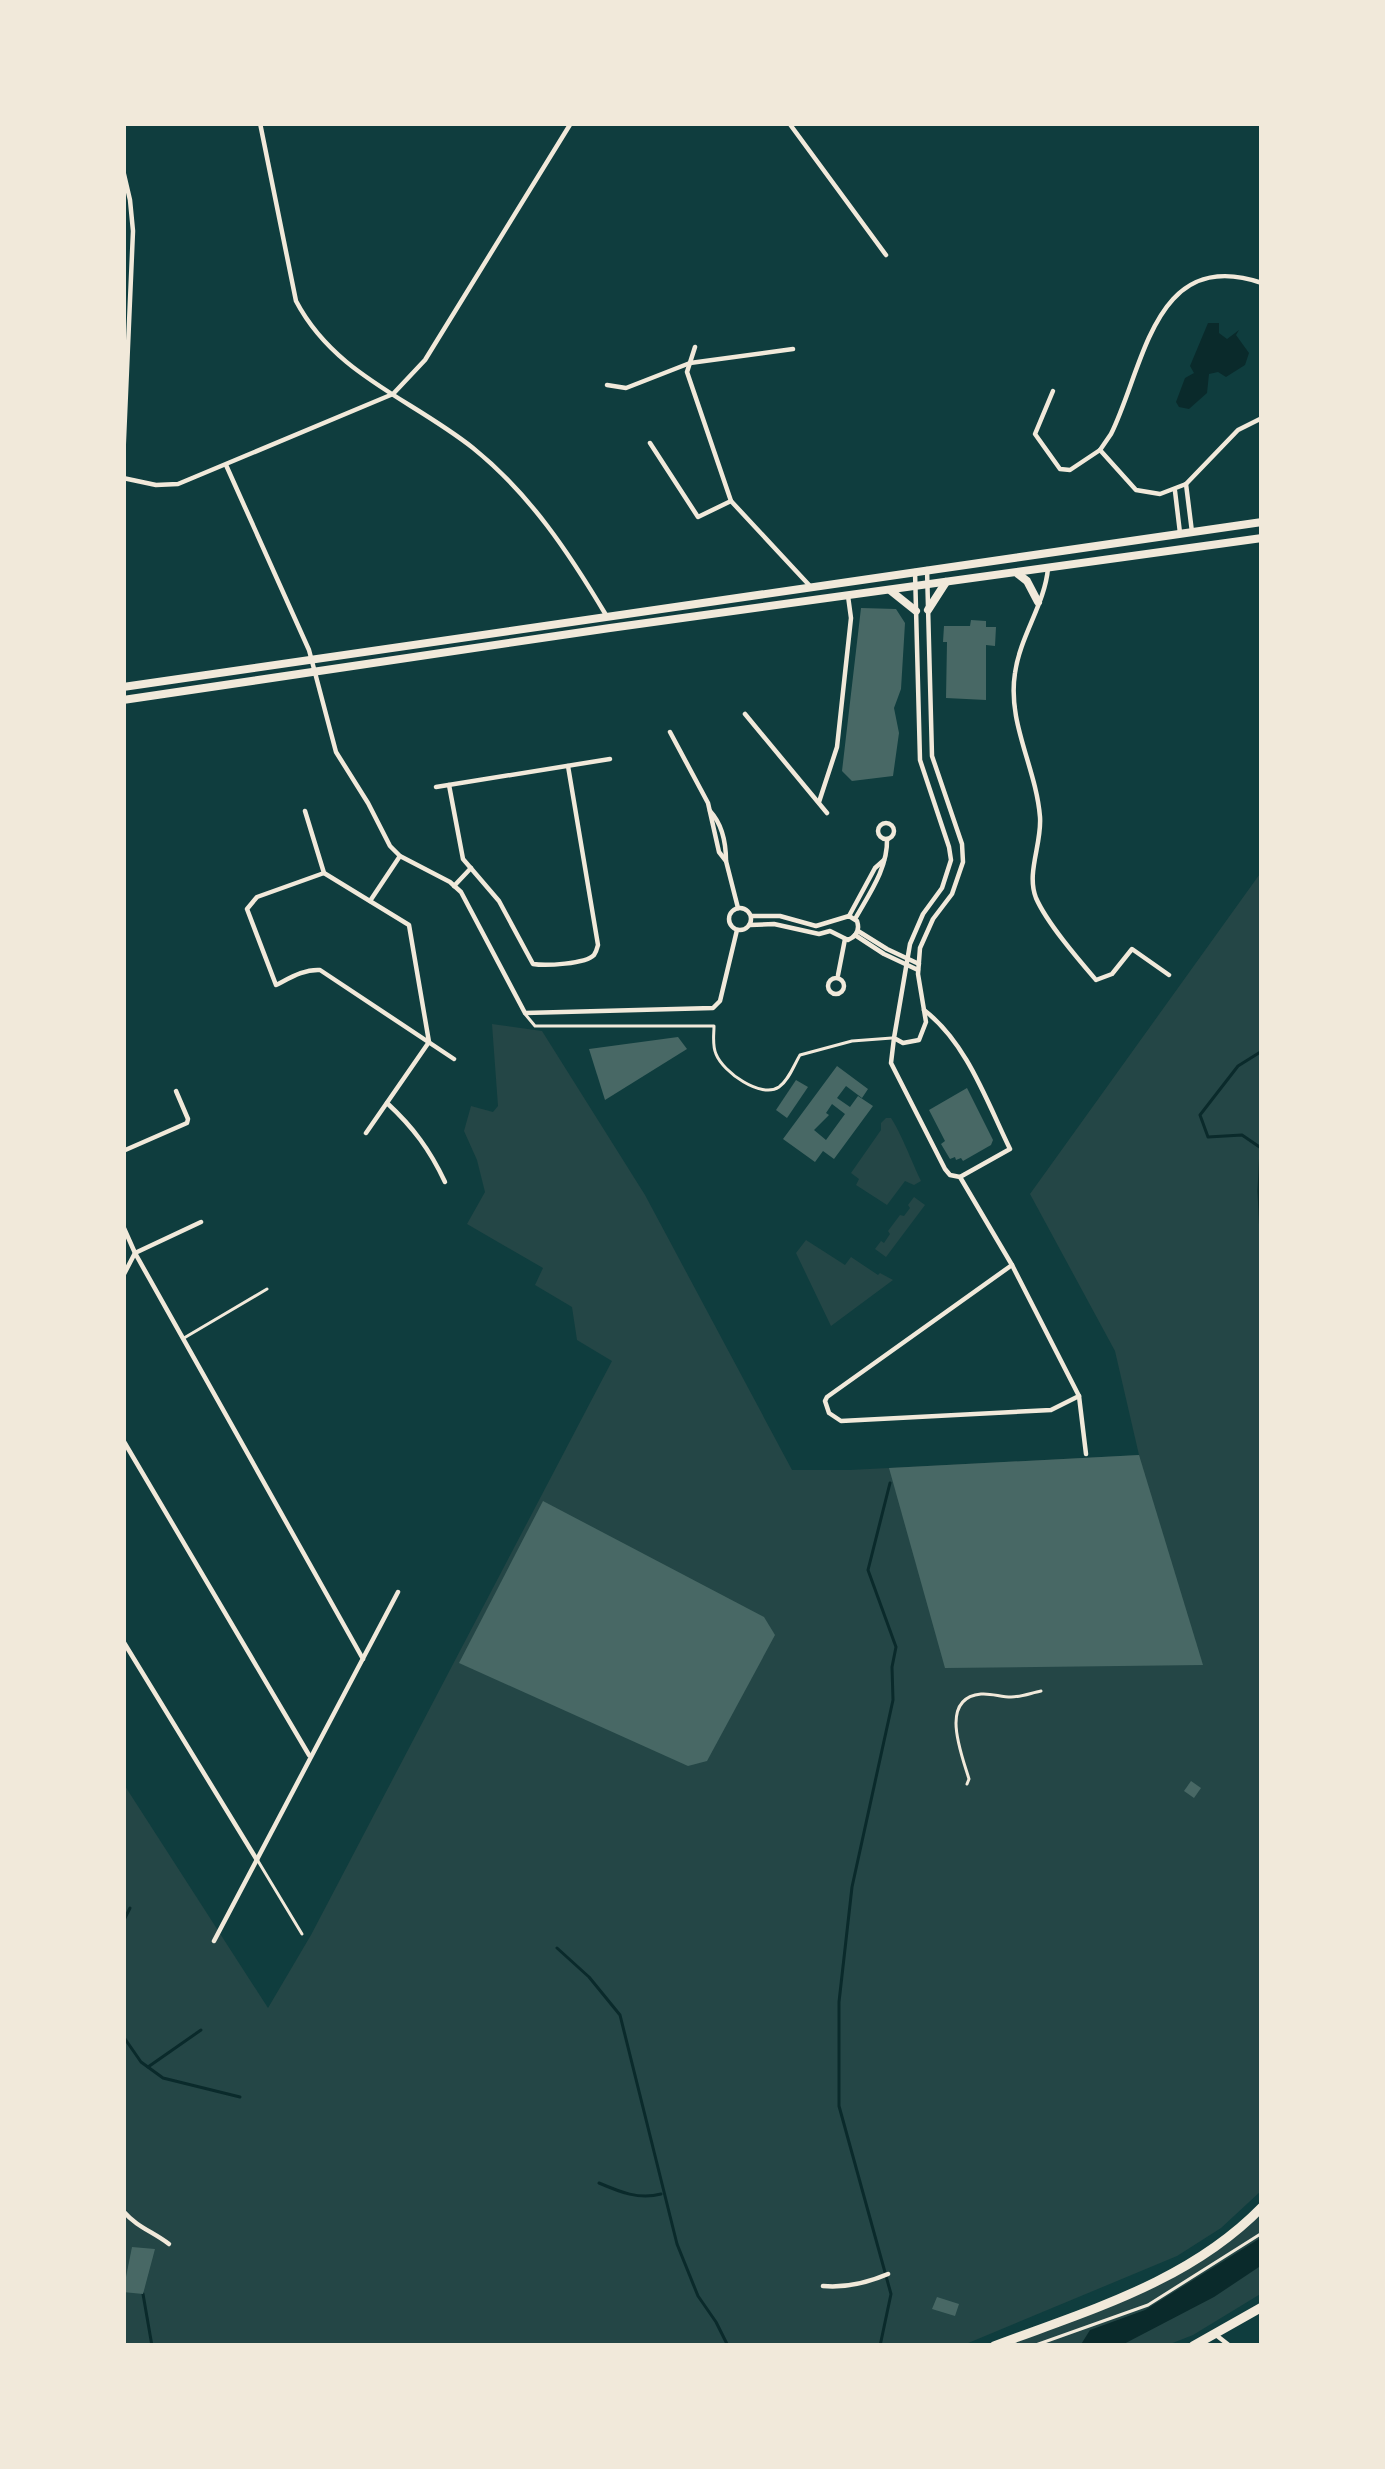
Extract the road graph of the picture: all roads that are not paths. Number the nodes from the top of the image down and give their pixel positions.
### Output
1 (260, 123) edge
2 (571, 123) edge
3 (789, 123) edge
4 (123, 170) edge
5 (886, 255) dead end
6 (1262, 283) edge
7 (126, 343) edge
8 (695, 347) dead end
9 (793, 349) dead end
10 (690, 363) junction
11 (608, 385) dead end
12 (1053, 391) dead end
13 (392, 394) junction
14 (1262, 418) edge
15 (650, 443) dead end
16 (1100, 450) junction
17 (123, 462) edge
18 (226, 465) junction
19 (123, 478) edge
20 (1186, 484) junction
21 (1175, 490) junction
22 (731, 501) junction
23 (1262, 522) edge
24 (1186, 532) junction
25 (1262, 538) edge
26 (1048, 568) junction
27 (927, 569) junction
28 (915, 571) junction
29 (1016, 573) junction
30 (946, 582) junction
31 (828, 583) junction
32 (928, 585) junction
33 (810, 586) junction
34 (916, 586) junction
35 (890, 590) junction
36 (848, 596) junction
37 (829, 599) junction
38 (1038, 602) junction
39 (928, 610) junction
40 (916, 611) junction
41 (608, 617) junction
42 (610, 628) junction
43 (312, 660) junction
44 (315, 671) junction
45 (123, 687) edge
46 (123, 700) edge
47 (745, 715) dead end
48 (930, 716) junction
49 (917, 717) junction
50 (670, 732) dead end
51 (610, 759) dead end
52 (568, 766) junction
53 (449, 785) junction
54 (436, 787) dead end
55 (819, 802) junction
56 (305, 811) dead end
57 (827, 813) dead end
58 (952, 817) junction
59 (941, 822) junction
60 (887, 839) dead end
61 (400, 856) junction
62 (471, 868) junction
63 (324, 873) junction
64 (454, 886) junction
65 (370, 901) junction
66 (738, 908) junction
67 (751, 916) junction
68 (852, 917) junction
69 (750, 925) junction
70 (737, 930) junction
71 (857, 933) junction
72 (844, 939) junction
73 (907, 963) junction
74 (919, 967) junction
75 (1169, 975) dead end
76 (838, 978) dead end
77 (925, 1010) junction
78 (525, 1013) junction
79 (894, 1038) junction
80 (429, 1042) junction
81 (454, 1059) dead end
82 (176, 1091) dead end
83 (387, 1103) junction
84 (366, 1133) dead end
85 (123, 1151) edge
86 (960, 1177) junction
87 (445, 1182) dead end
88 (201, 1222) dead end
89 (123, 1226) edge
90 (135, 1253) junction
91 (1012, 1265) junction
92 (123, 1276) edge
93 (267, 1289) dead end
94 (183, 1339) junction
95 (1079, 1396) junction
96 (123, 1440) edge
97 (1086, 1454) dead end
98 (398, 1592) dead end
99 (123, 1641) edge
100 (363, 1659) junction
101 (311, 1757) junction
102 (257, 1860) junction
103 (302, 1934) dead end
104 (214, 1941) dead end
105 (1262, 2207) edge
106 (123, 2211) edge
107 (169, 2244) dead end
108 (888, 2274) dead end
109 (823, 2286) dead end
110 (1262, 2307) edge
111 (1216, 2335) junction
112 (994, 2346) edge
113 (1193, 2346) edge
114 (1230, 2346) edge

1 - 13 street
2 - 13 street
3 - 5 street
4 - 7 street
6 - 16 street
7 - 17 street
8 - 10 street
9 - 10 street
10 - 11 street
10 - 22 street
12 - 16 street
13 - 18 street
13 - 41 street
14 - 20 street
15 - 22 street
16 - 21 street
18 - 19 street
18 - 43 street
20 - 21 street
20 - 24 street
21 - 24 street
22 - 33 street
23 - 24 main road
24 - 27 main road
25 - 26 main road
26 - 29 main road
26 - 38 street
27 - 28 main road
27 - 32 street
28 - 31 main road
28 - 34 street
29 - 30 main road
29 - 38 main road
30 - 32 main road
30 - 39 main road
31 - 33 main road
31 - 37 main road
32 - 34 main road
32 - 39 street
33 - 41 main road
34 - 35 main road
34 - 40 street
35 - 36 main road
35 - 40 main road
36 - 37 main road
36 - 55 street
37 - 42 main road
38 - 75 street
39 - 48 street
40 - 49 street
41 - 42 street
41 - 43 main road
42 - 44 main road
43 - 44 street
43 - 45 main road
44 - 46 main road
44 - 61 street
47 - 55 street
48 - 49 street
48 - 58 street
49 - 59 street
50 - 66 street
51 - 52 street
52 - 53 street
52 - 62 street
53 - 54 street
53 - 62 street
55 - 57 street
56 - 63 street
58 - 59 street
58 - 74 street
59 - 73 street
60 - 68 street
61 - 64 street
61 - 65 street
62 - 64 street
63 - 65 street
63 - 80 street
64 - 78 street
65 - 80 street
66 - 67 street
66 - 70 street
67 - 68 street
67 - 69 street
68 - 71 street
69 - 70 street
69 - 72 street
70 - 78 street
71 - 72 street
71 - 73 street
72 - 76 street
73 - 74 street
73 - 79 street
74 - 77 street
77 - 79 street
77 - 86 street
78 - 79 lane
79 - 86 street
80 - 81 street
80 - 83 street
82 - 85 street
83 - 84 street
83 - 87 street
86 - 91 street
88 - 90 street
89 - 90 street
90 - 92 street
90 - 94 street
91 - 95 street
91 - 95 street
93 - 94 lane
94 - 100 street
95 - 97 street
96 - 101 street
98 - 100 street
99 - 102 street
100 - 101 street
101 - 102 street
102 - 103 lane
102 - 104 street
105 - 112 main road
106 - 107 street
108 - 109 street
110 - 111 main road
111 - 113 main road
111 - 114 street

